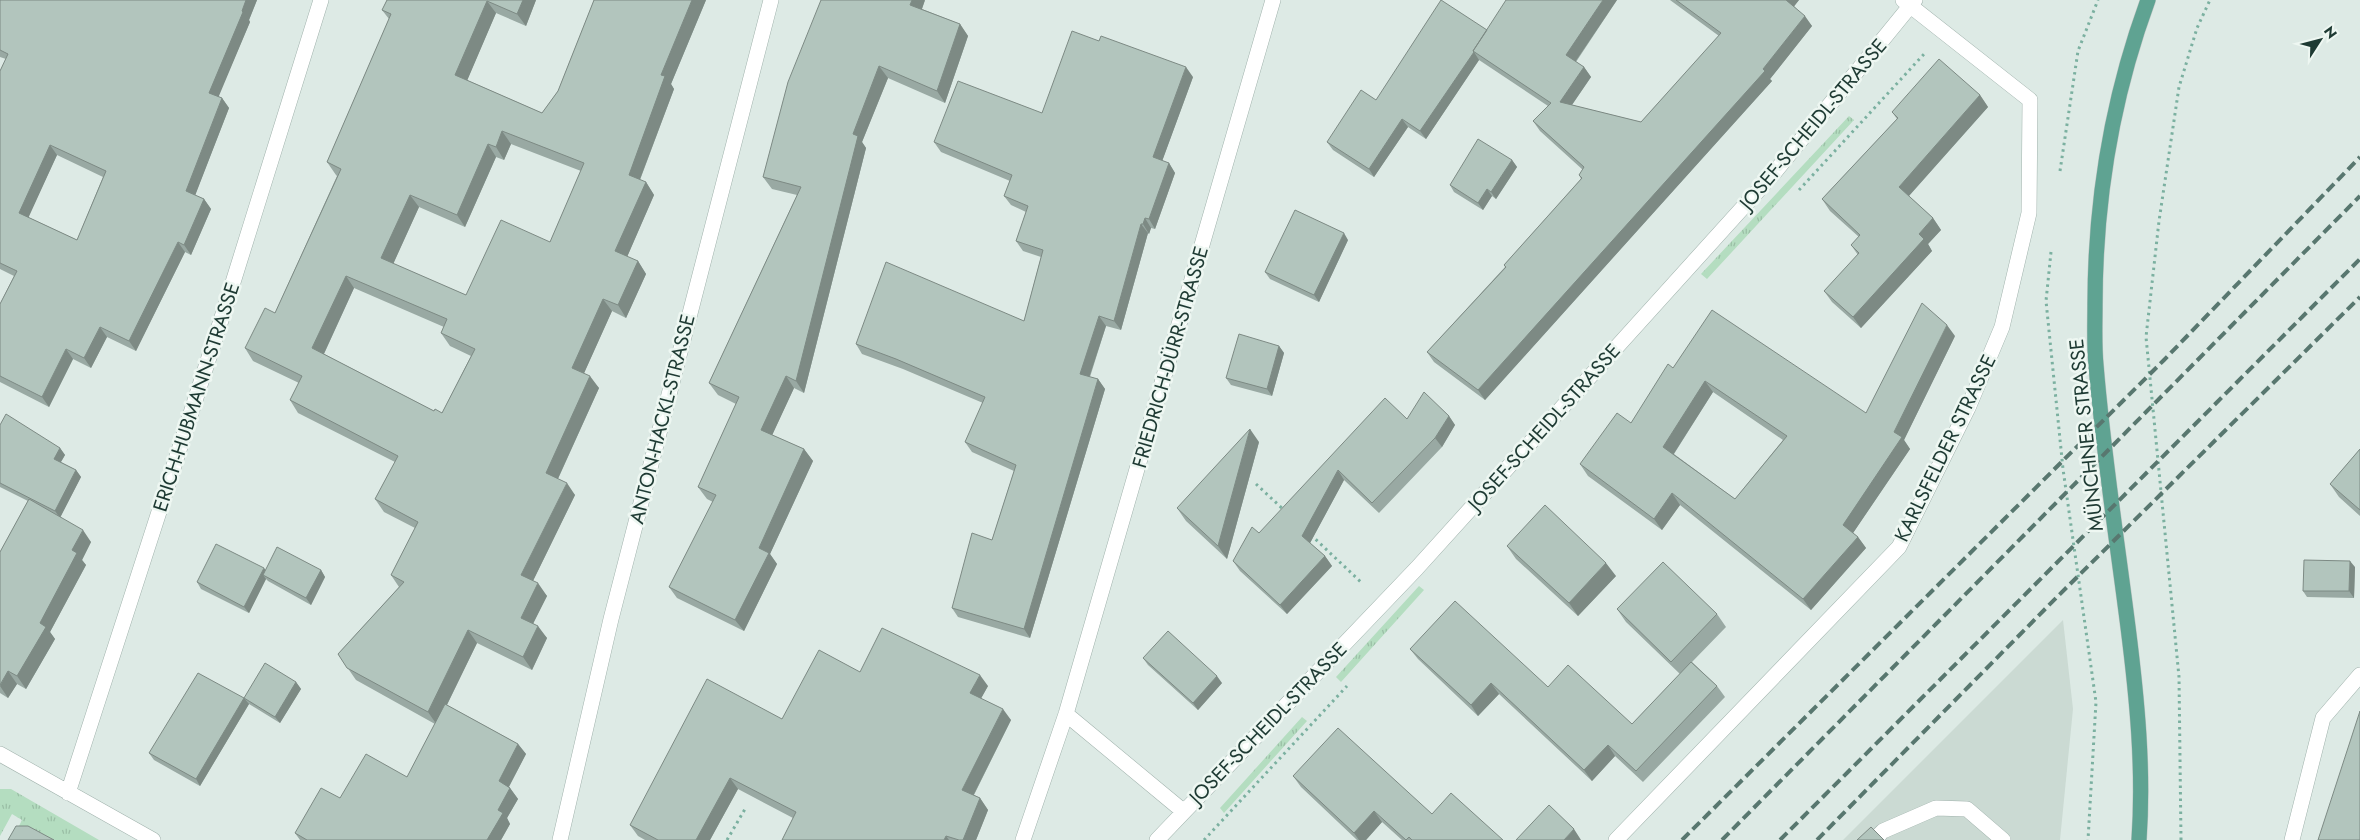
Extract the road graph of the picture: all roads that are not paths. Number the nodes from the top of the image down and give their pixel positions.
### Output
1 (321, 0) edge
2 (771, 0) edge
3 (1274, 0) edge
4 (2148, 0) edge
5 (1910, 2) edge
6 (2360, 674) edge
7 (1066, 714) junction
8 (0, 754) edge
9 (68, 793) junction
10 (1183, 811) junction
11 (153, 840) edge
12 (560, 840) edge
13 (1023, 840) edge
14 (1157, 840) edge
15 (1616, 840) edge
16 (1874, 840) edge
17 (2003, 840) edge
18 (2139, 840) edge
19 (2292, 840) edge

1 - 9 street, ERICH-HUBMANN-STRASSE
2 - 12 street, ANTON-HACKL-STRASSE
3 - 7 street, FRIEDRICH-DÜRR-STRASSE
4 - 18 main road, MÜNCHNER STRASSE
5 - 10 street, JOSEF-SCHEIDL-STRASSE
5 - 15 street, KARLSFELDER STRASSE
6 - 19 street
7 - 10 street
7 - 13 street, FRIEDRICH-DÜRR-STRASSE
8 - 9 street
9 - 11 street
10 - 14 street, JOSEF-SCHEIDL-STRASSE
16 - 17 street

